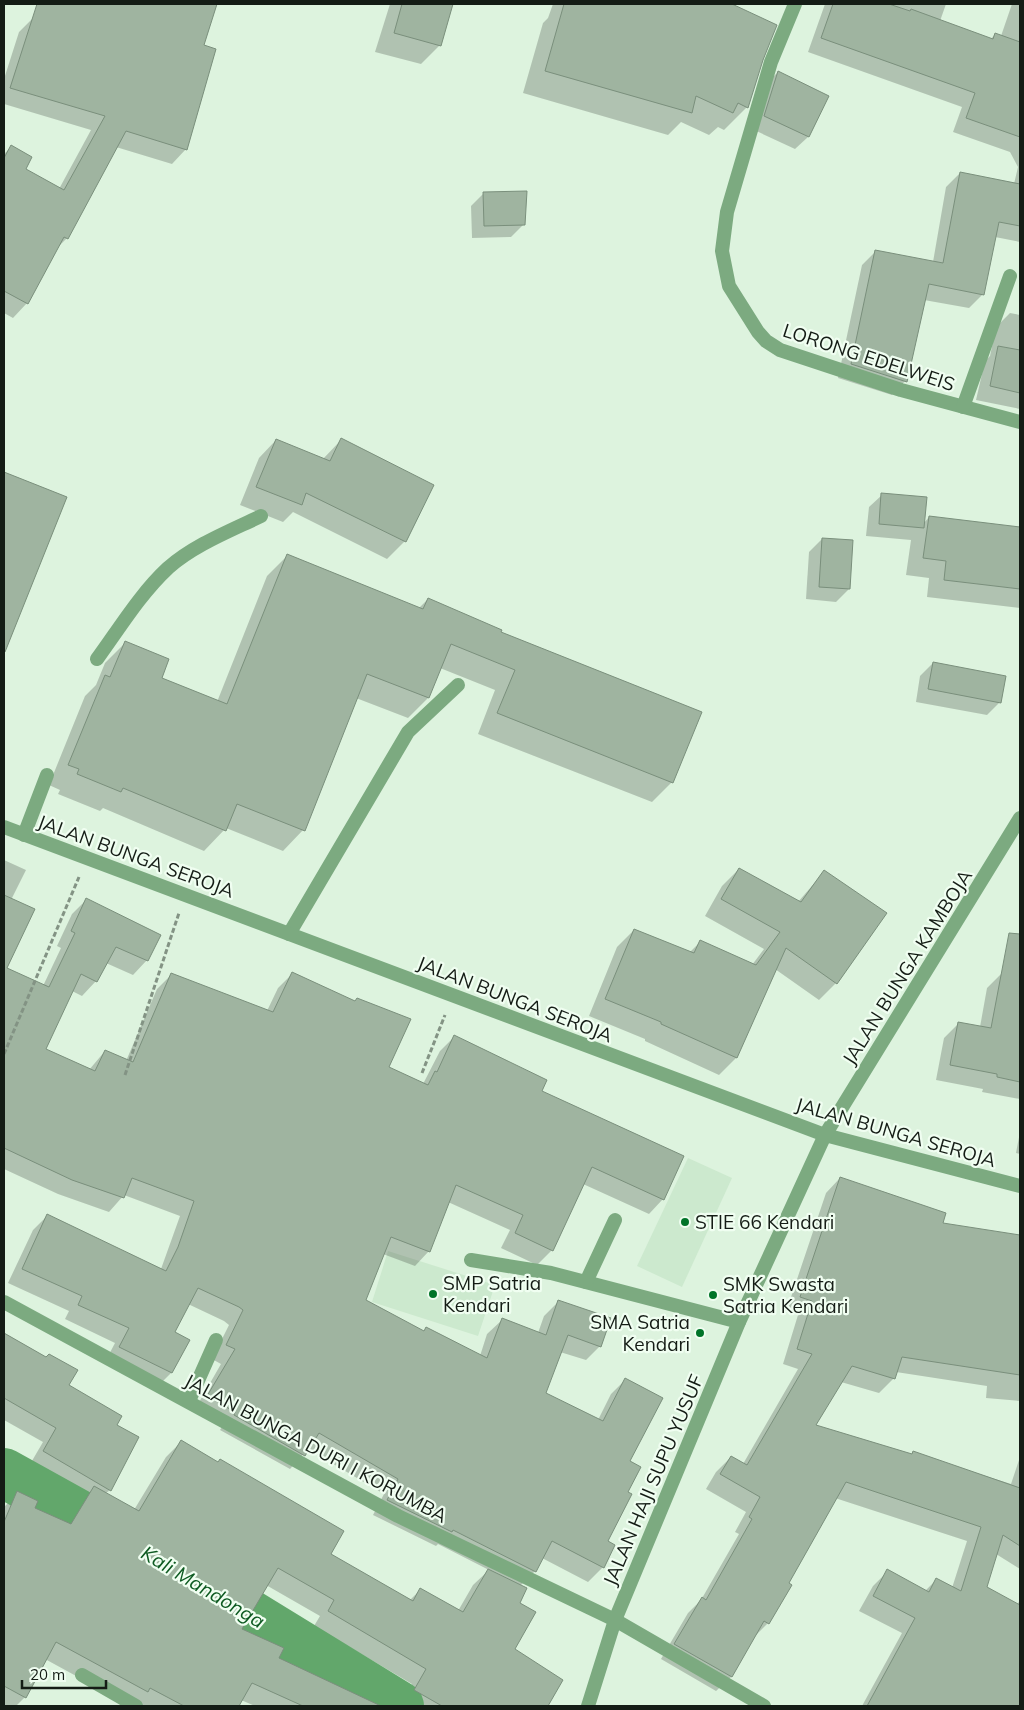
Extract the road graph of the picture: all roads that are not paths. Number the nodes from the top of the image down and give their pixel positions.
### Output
1 (795, 4) edge
2 (1010, 276) dead end
3 (964, 407) junction
4 (1020, 422) edge
5 (261, 516) dead end
6 (97, 659) dead end
7 (458, 685) dead end
8 (47, 775) dead end
9 (1020, 818) edge
10 (4, 827) edge
11 (24, 835) junction
12 (289, 934) junction
13 (825, 1135) junction
14 (1020, 1186) edge
15 (615, 1220) dead end
16 (471, 1260) dead end
17 (586, 1282) junction
18 (4, 1302) edge
19 (739, 1322) junction
20 (216, 1340) dead end
21 (189, 1401) junction
22 (615, 1620) junction
23 (82, 1675) dead end
24 (136, 1706) edge
25 (588, 1706) edge
26 (764, 1706) edge

1 - 3 street, LORONG EDELWEIS
2 - 3 street
3 - 4 street, LORONG EDELWEIS
5 - 6 street
7 - 12 street
8 - 11 street
9 - 13 street, JALAN BUNGA KAMBOJA
10 - 11 street, JALAN BUNGA SEROJA
11 - 12 street, JALAN BUNGA SEROJA
12 - 13 street, JALAN BUNGA SEROJA
13 - 14 street, JALAN BUNGA SEROJA
13 - 19 street, JALAN HAJI SUPU YUSUF
15 - 17 street
16 - 17 street
17 - 19 street
18 - 21 street, JALAN BUNGA DURI I KORUMBA
19 - 22 street, JALAN HAJI SUPU YUSUF
20 - 21 street
21 - 22 street, JALAN BUNGA DURI I KORUMBA
22 - 25 street, JALAN HAJI SUPU YUSUF
22 - 26 street, JALAN BUNGA DURI I KORUMBA
23 - 24 street

